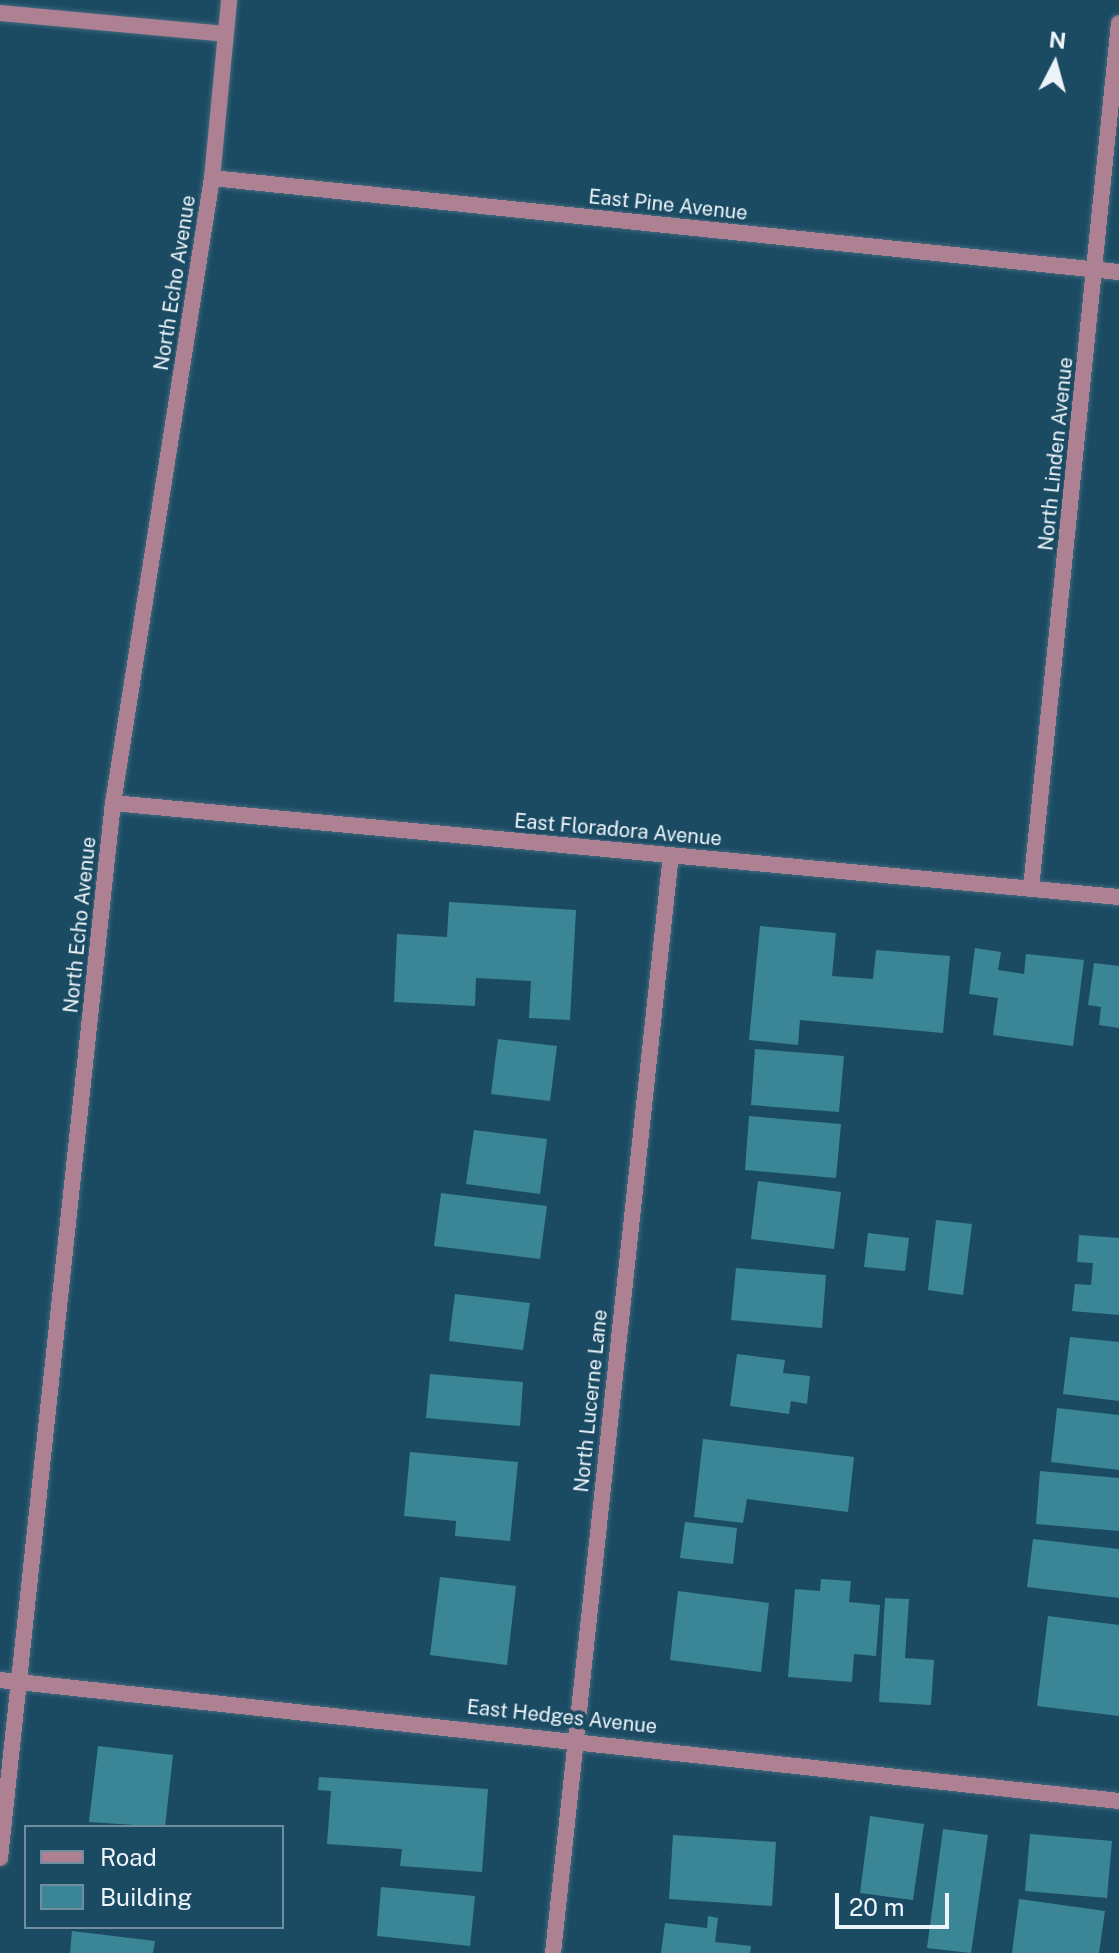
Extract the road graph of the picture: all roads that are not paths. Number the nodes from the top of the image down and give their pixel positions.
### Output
1 (229, 0) edge
2 (0, 13) edge
3 (1119, 23) edge
4 (225, 34) junction
5 (212, 178) junction
6 (1095, 270) junction
7 (1119, 272) edge
8 (113, 803) junction
9 (671, 855) junction
10 (1031, 888) junction
11 (1119, 897) edge
12 (0, 1680) edge
13 (20, 1681) junction
14 (574, 1738) junction
15 (1119, 1801) edge
16 (0, 1858) edge
17 (553, 1953) edge

1 - 4 street, North Echo Avenue
2 - 4 street
3 - 6 street, North Linden Avenue
4 - 5 street, North Echo Avenue
5 - 6 street, East Pine Avenue
5 - 8 street, North Echo Avenue
6 - 7 street, East Pine Avenue
6 - 10 street, North Linden Avenue
8 - 9 street, East Floradora Avenue
8 - 13 street, North Echo Avenue
9 - 10 street, East Floradora Avenue
9 - 14 street, North Lucerne Lane
10 - 11 street, East Floradora Avenue
12 - 13 street, East Hedges Avenue
13 - 14 street, East Hedges Avenue
13 - 16 street, North Echo Avenue
14 - 15 street, East Hedges Avenue
14 - 17 street, North Lucerne Lane

